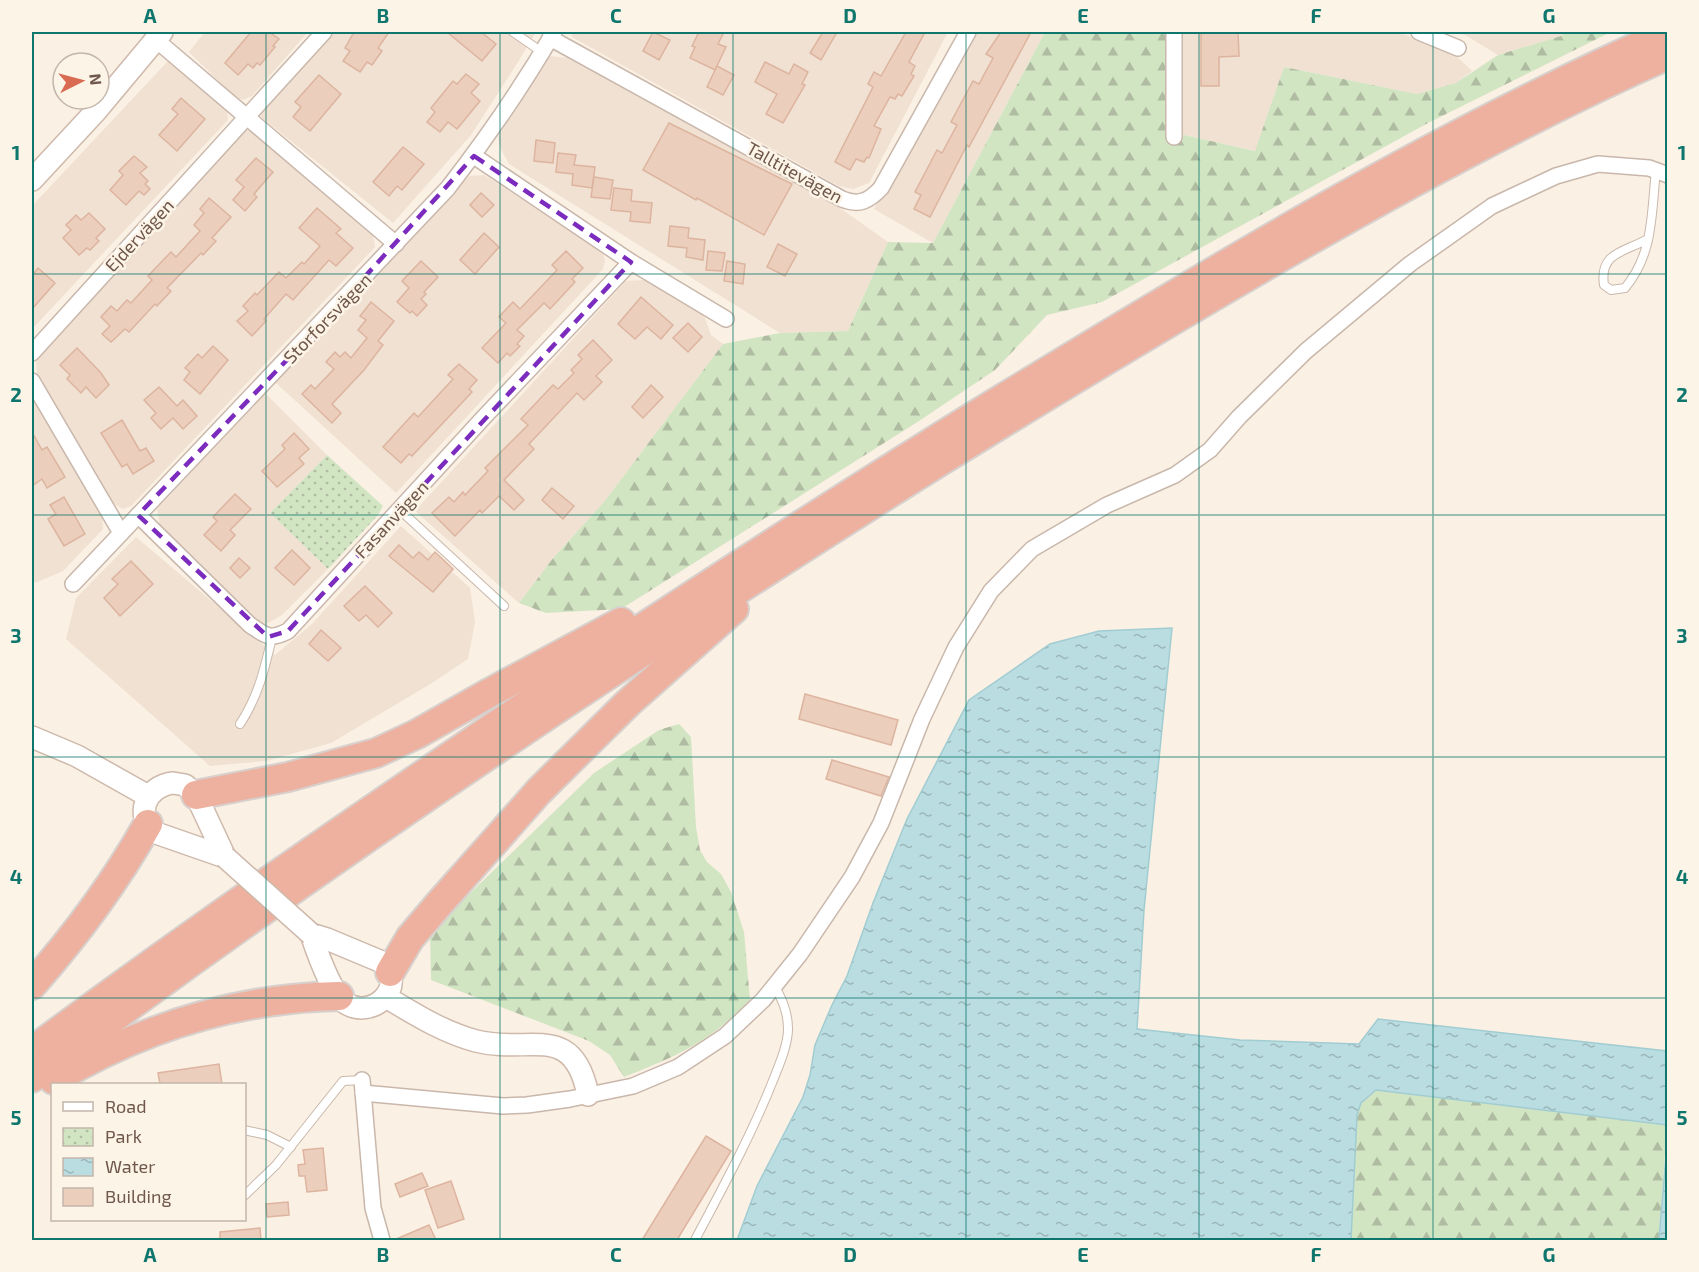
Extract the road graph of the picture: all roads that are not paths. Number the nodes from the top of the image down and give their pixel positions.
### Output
1 (324, 32) edge
2 (513, 32) edge
3 (968, 32) edge
4 (1174, 32) edge
5 (1419, 32) edge
6 (1668, 33) edge
7 (158, 35) edge
8 (549, 40) edge
9 (1458, 48) dead end
10 (1668, 56) edge
11 (247, 118) junction
12 (1174, 137) dead end
13 (474, 156) junction
14 (1662, 173) edge
15 (32, 180) edge
16 (1648, 239) junction
17 (396, 244) junction
18 (631, 262) junction
19 (726, 320) dead end
20 (32, 353) edge
21 (32, 381) edge
22 (400, 510) junction
23 (138, 515) junction
24 (121, 533) junction
25 (799, 538) junction
26 (73, 584) dead end
27 (504, 606) dead end
28 (272, 637) junction
29 (240, 724) dead end
30 (32, 737) edge
31 (196, 795) junction
32 (148, 796) junction
33 (147, 824) junction
34 (225, 857) junction
35 (311, 934) junction
36 (388, 984) junction
37 (32, 985) edge
38 (774, 986) junction
39 (339, 996) junction
40 (32, 1051) edge
41 (32, 1078) edge
42 (363, 1086) junction
43 (32, 1093) edge
44 (588, 1095) junction
45 (246, 1130) edge
46 (291, 1147) junction
47 (246, 1194) edge
48 (382, 1240) edge
49 (696, 1240) edge

1 - 11 street, Ejdervägen
2 - 8 lane
3 - 8 street, Talltitevägen
4 - 12 street
5 - 9 street
6 - 25 highway
7 - 11 street
7 - 15 street
8 - 13 street, Storforsvägen
10 - 25 highway
11 - 17 street
11 - 20 street, Ejdervägen
13 - 17 street, Storforsvägen
13 - 18 street
14 - 16 lane
14 - 38 street
16 - 16 lane
17 - 23 street, Storforsvägen
18 - 19 street
18 - 22 street, Fasanvägen
21 - 24 street
22 - 27 lane
22 - 28 street, Fasanvägen
23 - 24 street, Storforsvägen
23 - 28 street
24 - 26 street, Storforsvägen
25 - 31 highway
25 - 36 highway
25 - 40 highway
25 - 41 highway
28 - 29 lane
30 - 32 street
31 - 32 street
31 - 34 street
32 - 33 street
33 - 34 street
33 - 37 highway
34 - 35 street, bridge
35 - 36 street
35 - 39 street
36 - 39 street
36 - 44 street
38 - 44 street
38 - 49 lane
39 - 43 highway
42 - 44 street
42 - 46 lane
42 - 48 street
45 - 46 lane
46 - 47 lane

